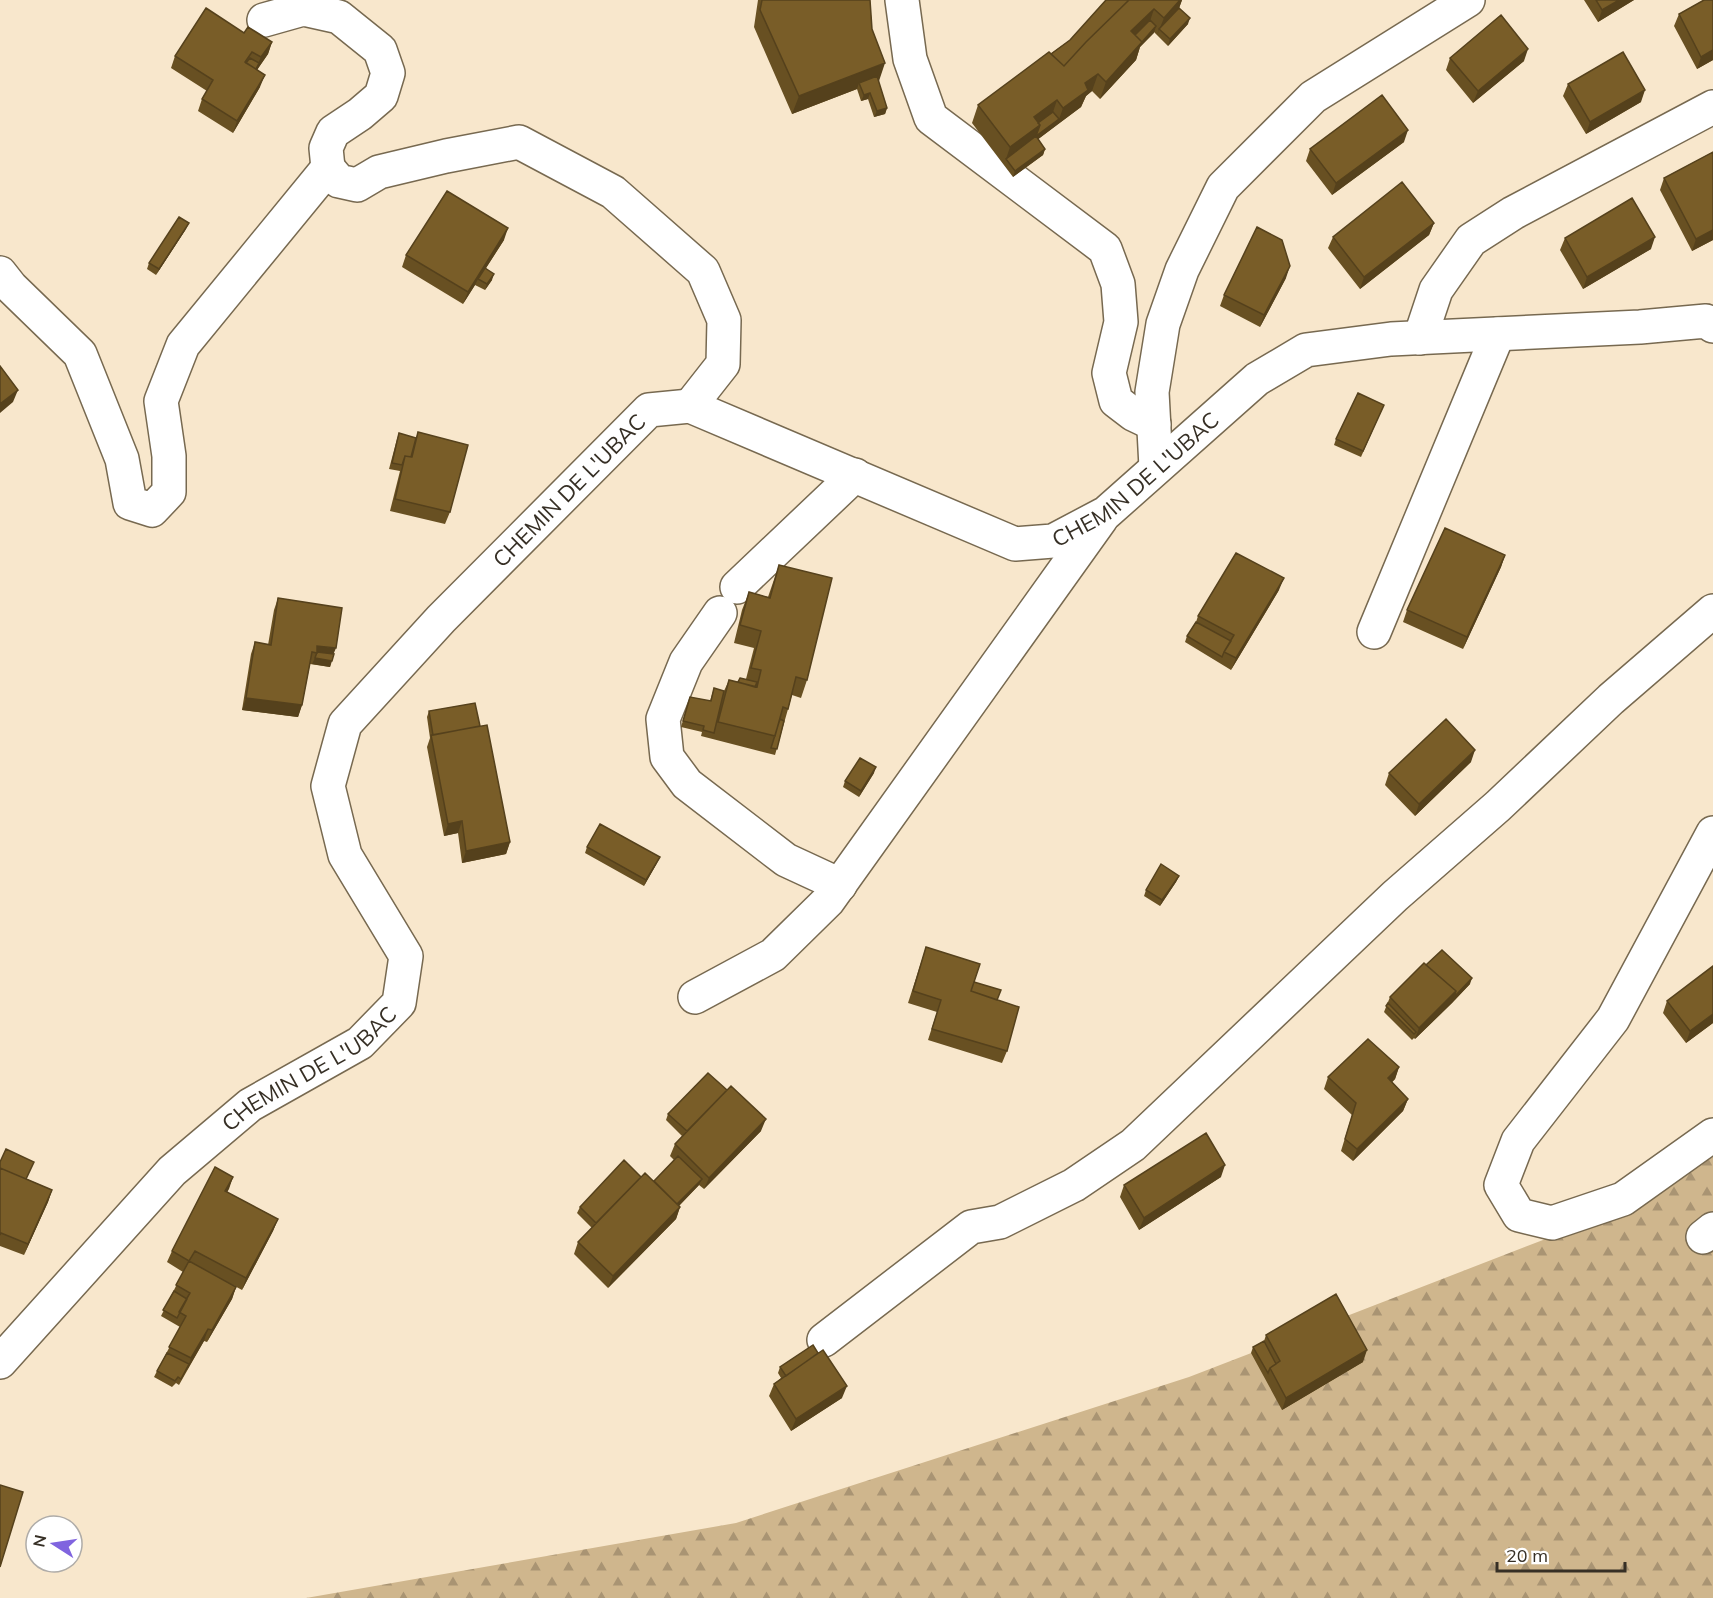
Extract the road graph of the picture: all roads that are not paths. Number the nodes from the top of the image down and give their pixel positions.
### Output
1 (902, 0) edge
2 (1468, 0) edge
3 (264, 20) dead end
4 (1713, 107) edge
5 (328, 168) junction
6 (0, 273) edge
7 (1713, 326) edge
8 (1498, 334) junction
9 (1420, 338) junction
10 (690, 406) junction
11 (1154, 424) junction
12 (1156, 468) junction
13 (855, 476) junction
14 (1106, 513) junction
15 (1713, 611) edge
16 (1374, 632) dead end
17 (1713, 833) edge
18 (840, 885) junction
19 (695, 997) dead end
20 (1713, 1135) edge
21 (824, 1340) dead end
22 (0, 1362) edge

1 - 11 street
2 - 11 street
3 - 5 street
4 - 9 street
5 - 6 street
5 - 10 street
7 - 8 street, CHEMIN DE L'UBAC
8 - 9 street, CHEMIN DE L'UBAC
8 - 16 street
9 - 12 street, CHEMIN DE L'UBAC
10 - 13 street, CHEMIN DE L'UBAC
10 - 22 street, CHEMIN DE L'UBAC
11 - 12 street
12 - 14 street, CHEMIN DE L'UBAC
13 - 14 street, CHEMIN DE L'UBAC
13 - 18 street
14 - 18 street
15 - 21 street
17 - 20 street
18 - 19 street

